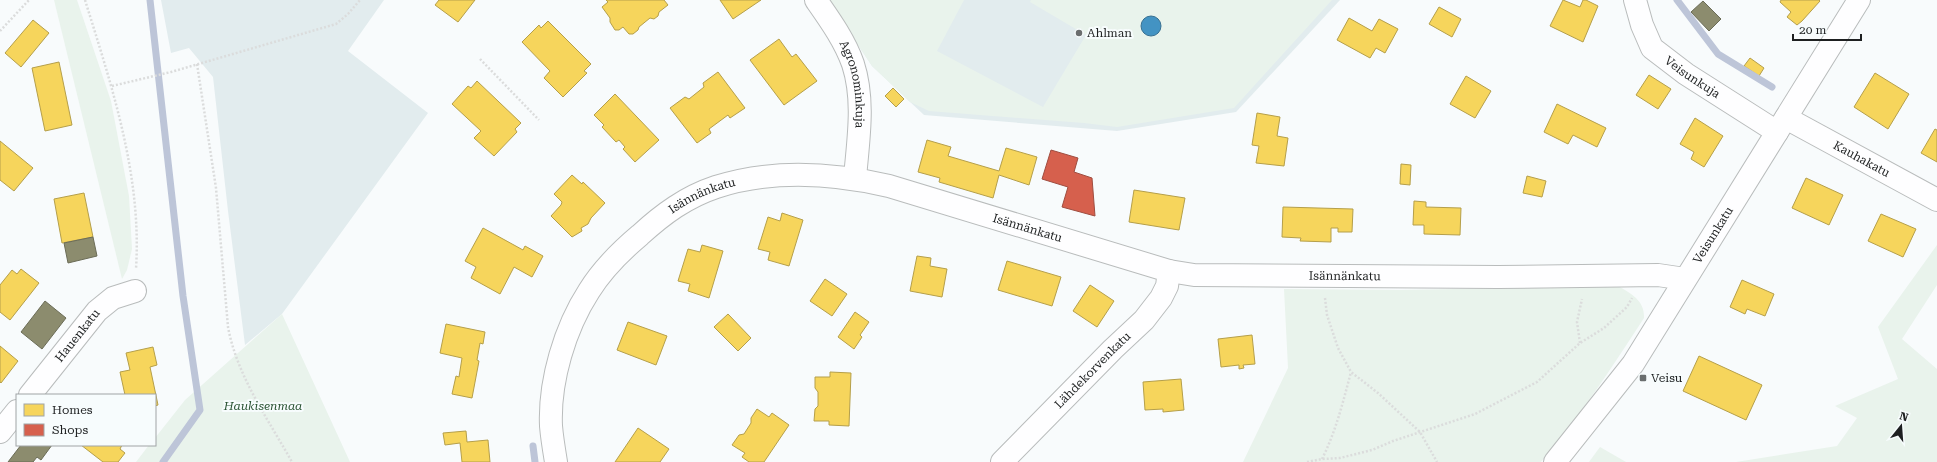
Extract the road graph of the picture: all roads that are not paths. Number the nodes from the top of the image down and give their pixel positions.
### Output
1 (816, 0) edge
2 (1635, 0) edge
3 (1859, 0) edge
4 (1781, 125) junction
5 (855, 178) junction
6 (1937, 200) edge
7 (1169, 271) junction
8 (1685, 278) junction
9 (135, 291) road end
10 (31, 394) edge
11 (16, 412) edge
12 (0, 432) edge
13 (556, 462) edge
14 (1002, 462) edge
15 (1555, 462) edge

1 - 5 street, Agronominkuja
2 - 4 street, Veisunkuja
3 - 4 street, Veisunkatu
4 - 6 street, Kauhakatu
4 - 8 street, Veisunkatu
5 - 7 street, Isännänkatu
5 - 13 street, Isännänkatu
7 - 8 street, Isännänkatu
7 - 14 street, Lähdekorvenkatu
8 - 15 street, Veisunkatu
9 - 10 street, Hauenkatu
11 - 12 street

